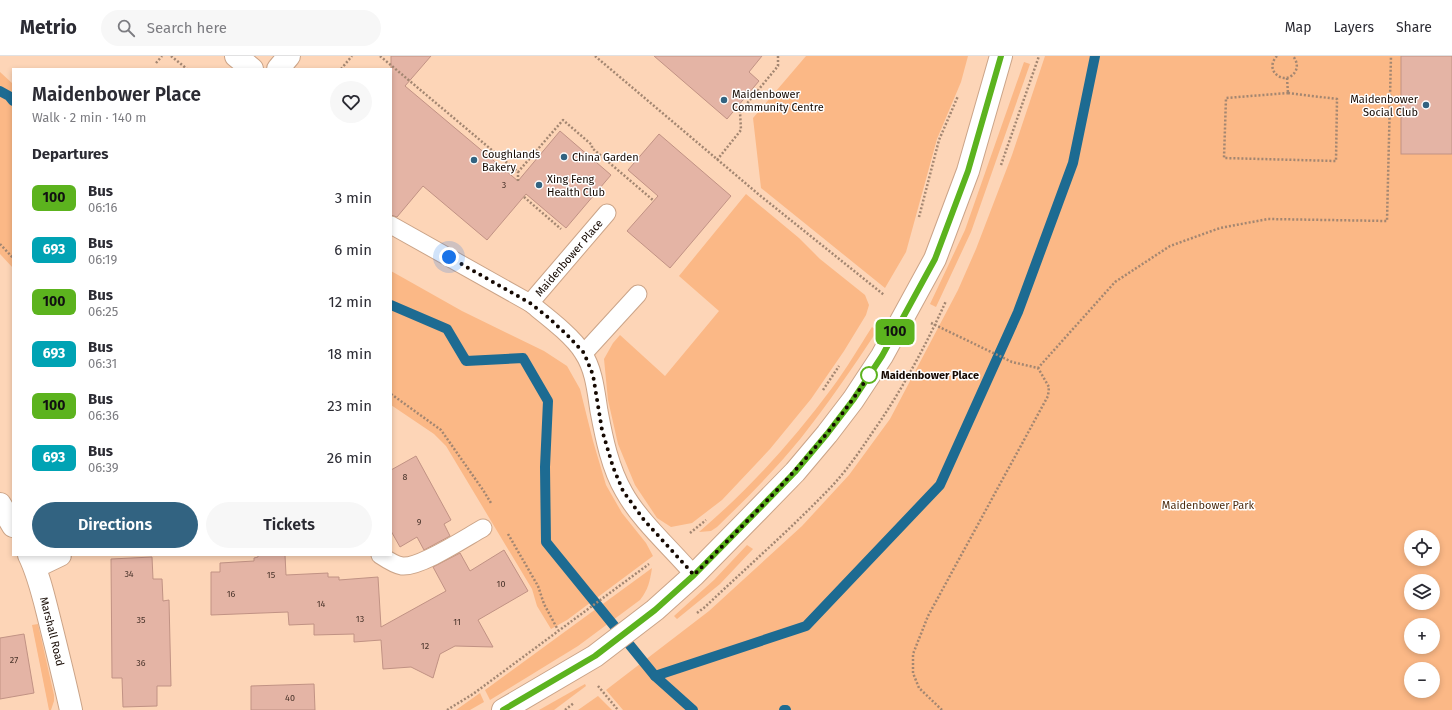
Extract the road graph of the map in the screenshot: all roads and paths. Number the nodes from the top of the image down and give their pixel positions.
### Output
1 (162, 56) edge
2 (171, 56) edge
3 (236, 56) edge
4 (289, 56) edge
5 (352, 56) edge
6 (380, 56) edge
7 (595, 56) edge
8 (778, 56) edge
9 (1001, 56) edge
10 (1277, 56) edge
11 (1293, 56) edge
12 (1391, 56) edge
13 (156, 63) dead end
14 (186, 68) edge
15 (251, 68) edge
16 (279, 68) edge
17 (341, 68) edge
18 (1287, 78) junction
19 (960, 92) dead end
20 (1288, 93) junction
21 (717, 160) junction
22 (518, 172) junction
23 (518, 181) dead end
24 (524, 197) dead end
25 (654, 201) dead end
26 (607, 213) dead end
27 (918, 220) dead end
28 (392, 226) edge
29 (0, 244) edge
30 (579, 244) junction
31 (12, 257) edge
32 (889, 290) dead end
33 (638, 294) dead end
34 (530, 303) junction
35 (978, 346) dead end
36 (584, 353) junction
37 (843, 361) dead end
38 (1038, 368) junction
39 (822, 390) dead end
40 (0, 504) edge
41 (712, 515) dead end
42 (12, 524) edge
43 (483, 528) dead end
44 (671, 549) junction
45 (55, 556) edge
46 (382, 556) edge
47 (32, 561) edge
48 (694, 575) junction
49 (597, 686) dead end
50 (71, 710) edge
51 (447, 710) edge
52 (503, 710) edge
53 (618, 710) edge
54 (942, 710) edge

1 - 13 path
2 - 14 path
3 - 15 street
4 - 16 street
5 - 17 path
6 - 22 path
7 - 21 path
8 - 21 path
9 - 48 street
10 - 18 path
11 - 18 path
12 - 38 path
18 - 20 path
19 - 27 path
20 - 20 path
21 - 32 path
22 - 23 path
22 - 25 path
24 - 30 path
26 - 30 lane, Maidenbower Place
28 - 34 lane, Maidenbower Place
29 - 31 path
30 - 34 lane, Maidenbower Place
33 - 36 lane
34 - 36 lane, Maidenbower Place
35 - 38 path
36 - 44 lane, Maidenbower Place
37 - 39 path
38 - 54 path
40 - 42 street
41 - 44 path
43 - 46 lane
44 - 48 lane, Maidenbower Place
44 - 51 path
45 - 47 street
47 - 50 street, Marshall Road
48 - 52 street
49 - 53 path

